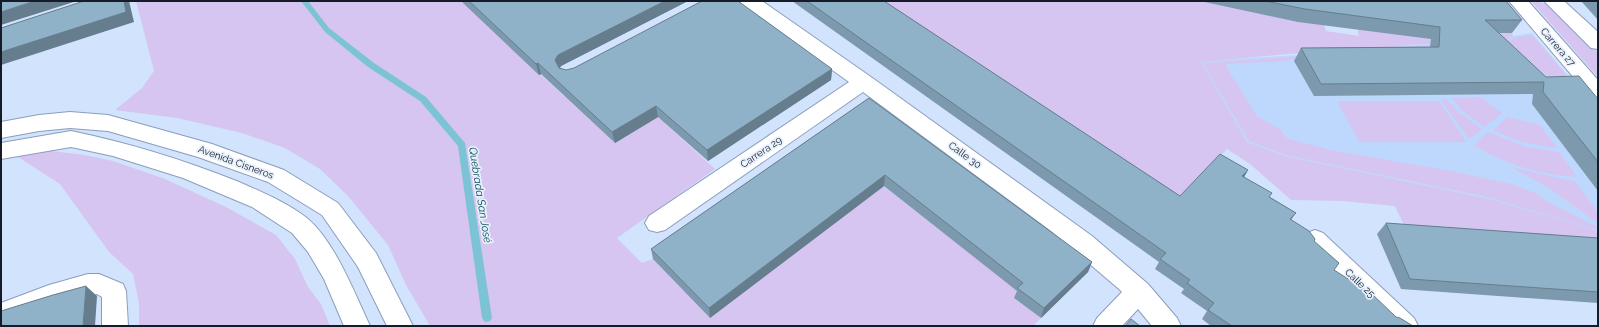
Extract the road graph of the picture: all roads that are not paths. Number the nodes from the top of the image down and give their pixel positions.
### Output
1 (749, 1) edge
2 (1518, 1) edge
3 (1554, 1) edge
4 (1598, 44) edge
5 (864, 82) junction
6 (1598, 93) edge
7 (1, 130) edge
8 (1, 151) edge
9 (657, 223) dead end
10 (1315, 240) edge
11 (1139, 291) junction
12 (1, 314) edge
13 (115, 326) edge
14 (357, 326) edge
15 (400, 326) edge
16 (1106, 326) edge
17 (1168, 326) edge
18 (1405, 326) edge

1 - 5 street, Calle 30
2 - 6 street, Carrera 27
3 - 4 street
5 - 9 street, Carrera 29
5 - 11 street, Calle 30
7 - 15 street, Avenida Cisneros
8 - 14 street
10 - 18 street, Calle 25
11 - 16 street
11 - 17 street, Calle 30
12 - 13 street

